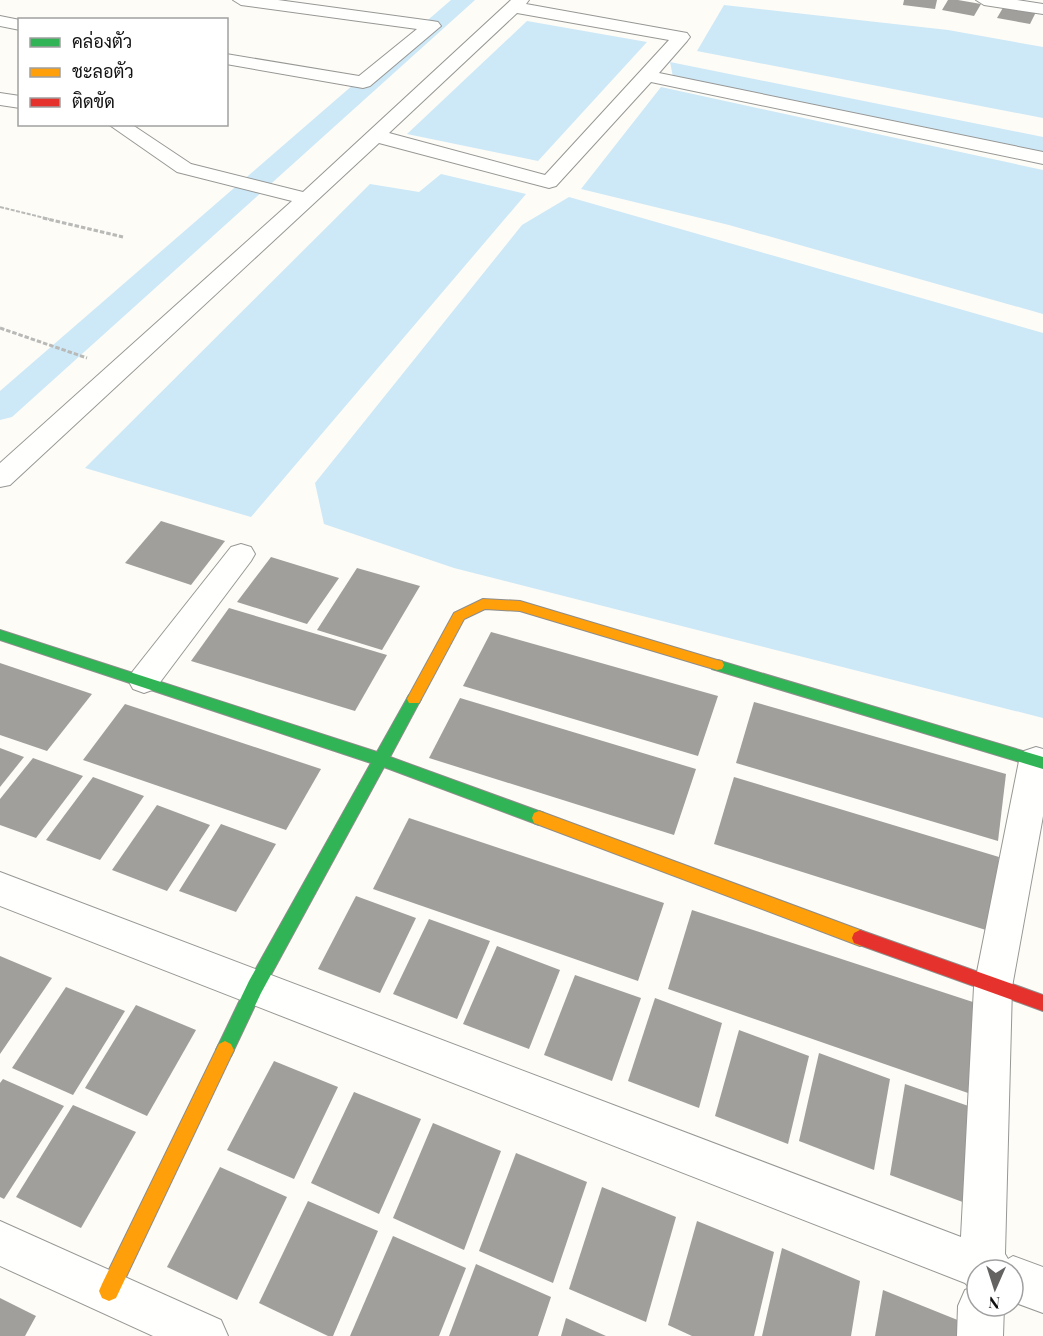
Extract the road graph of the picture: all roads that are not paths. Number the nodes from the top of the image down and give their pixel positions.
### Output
1 (241, 0) edge
2 (984, 0) edge
3 (518, 3) edge
4 (1043, 9) edge
5 (0, 21) edge
6 (18, 25) edge
7 (228, 59) edge
8 (647, 76) junction
9 (0, 99) edge
10 (18, 102) edge
11 (120, 126) edge
12 (376, 135) junction
13 (1043, 158) edge
14 (300, 198) junction
15 (0, 478) edge
16 (241, 554) dead end
17 (0, 634) edge
18 (144, 681) junction
19 (382, 760) junction
20 (1039, 762) edge
21 (0, 889) edge
22 (255, 987) junction
23 (993, 987) junction
24 (1043, 1003) edge
25 (0, 1243) edge
26 (989, 1258) edge
27 (965, 1268) edge
28 (1025, 1286) edge
29 (1043, 1290) edge
30 (109, 1291) junction
31 (983, 1318) edge
32 (205, 1336) edge
33 (980, 1336) edge

1 - 7 street
2 - 4 street
3 - 8 street
3 - 12 street
5 - 6 street
8 - 12 street
8 - 13 street
9 - 10 street
11 - 14 street
12 - 14 street
14 - 15 street
16 - 18 street
17 - 18 street
18 - 19 street
19 - 20 street
19 - 22 street
19 - 23 street
20 - 23 street
21 - 22 street
22 - 27 street
22 - 30 street
23 - 24 street
23 - 26 street
25 - 30 street
28 - 29 street
30 - 32 street
31 - 33 street

